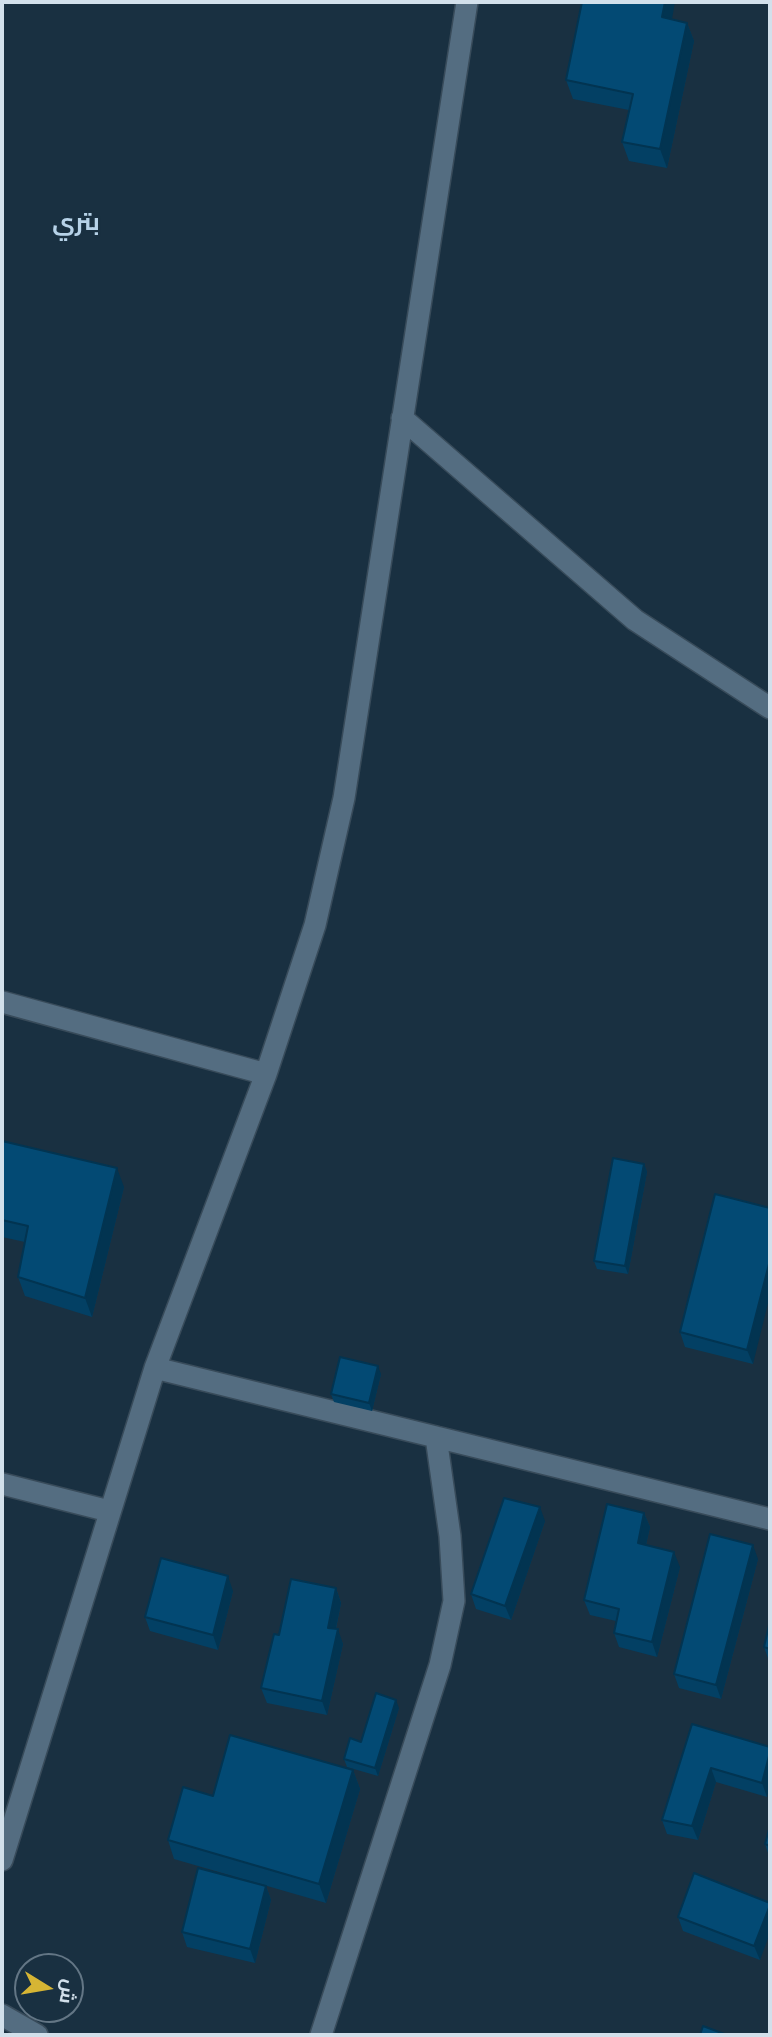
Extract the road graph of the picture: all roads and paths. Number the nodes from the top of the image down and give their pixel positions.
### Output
1 (467, 2) edge
2 (402, 418) junction
3 (770, 708) edge
4 (2, 1002) edge
5 (266, 1074) junction
6 (155, 1368) junction
7 (436, 1437) junction
8 (2, 1483) edge
9 (109, 1511) junction
10 (770, 1519) edge
11 (2, 1860) edge
12 (2, 2015) edge
13 (37, 2035) edge
14 (321, 2035) edge

1 - 2 street
2 - 3 street
2 - 5 street
4 - 5 street
5 - 6 street
6 - 7 street
6 - 9 street
7 - 10 street
7 - 14 street
8 - 9 street
9 - 11 street
12 - 13 street

